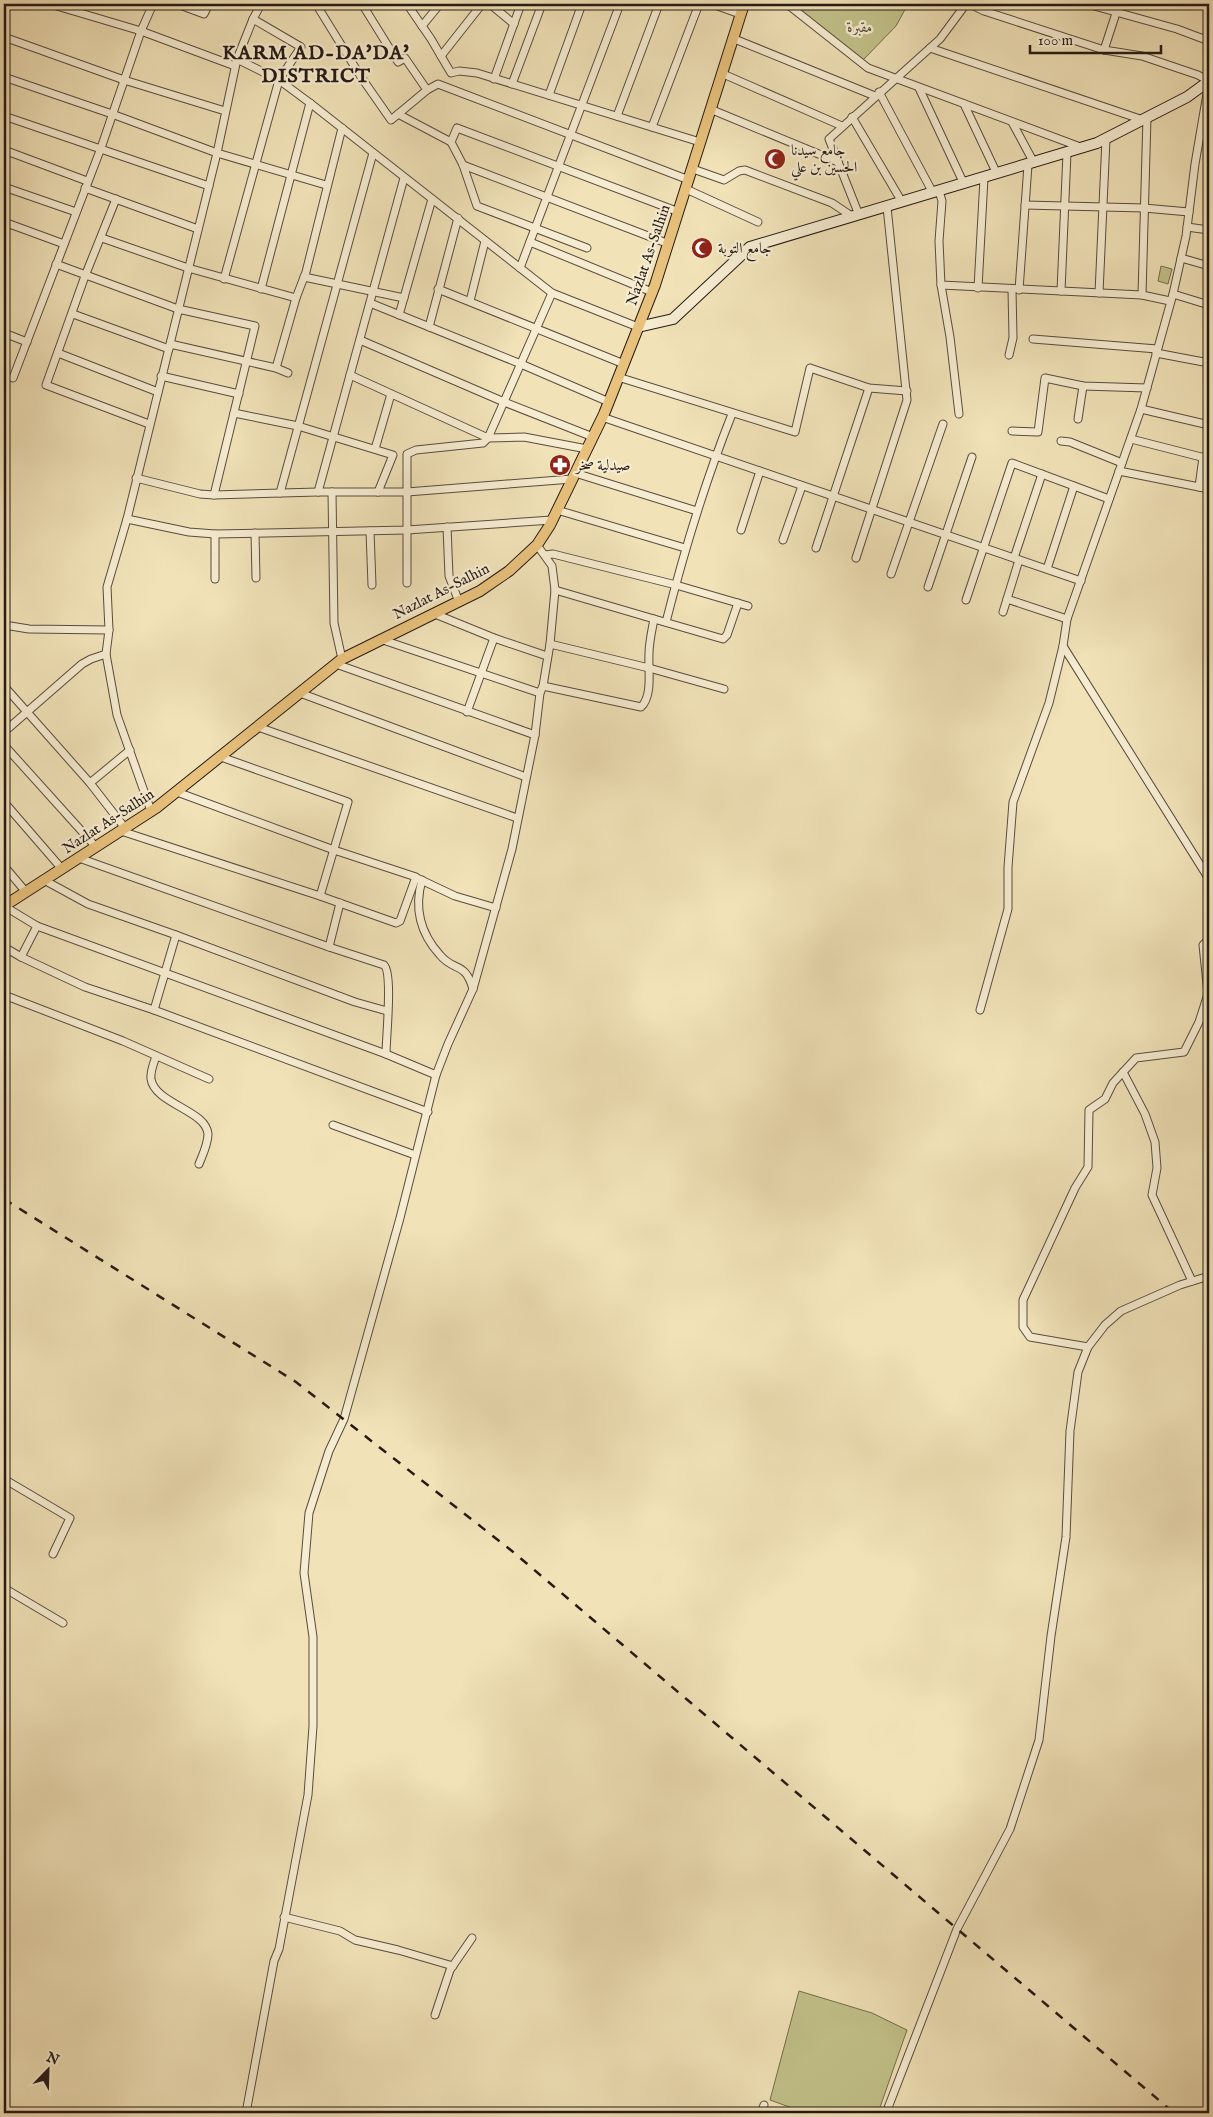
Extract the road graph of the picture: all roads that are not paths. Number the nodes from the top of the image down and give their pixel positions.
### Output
1 (50, 4) edge
2 (153, 4) edge
3 (177, 4) edge
4 (209, 4) edge
5 (261, 4) edge
6 (316, 4) edge
7 (362, 4) edge
8 (407, 4) edge
9 (440, 4) edge
10 (482, 4) edge
11 (490, 4) edge
12 (521, 4) edge
13 (542, 4) edge
14 (582, 4) edge
15 (620, 4) edge
16 (659, 4) edge
17 (699, 4) edge
18 (712, 4) edge
19 (744, 4) edge
20 (787, 4) edge
21 (966, 4) edge
22 (970, 4) edge
23 (1087, 4) edge
24 (1118, 4) edge
25 (1116, 13) junction
26 (740, 14) junction
27 (253, 19) junction
28 (514, 24) junction
29 (422, 26) junction
30 (141, 31) junction
31 (4, 37) edge
32 (732, 38) junction
33 (1209, 41) edge
34 (930, 48) junction
35 (1104, 50) junction
36 (441, 56) junction
37 (236, 62) junction
38 (721, 73) junction
39 (4, 77) edge
40 (494, 79) junction
41 (894, 79) junction
42 (124, 80) junction
43 (279, 80) junction
44 (1209, 81) edge
45 (512, 84) junction
46 (919, 88) junction
47 (427, 90) junction
48 (877, 94) junction
49 (549, 95) junction
50 (310, 103) junction
51 (582, 104) junction
52 (964, 104) junction
53 (710, 110) junction
54 (225, 111) junction
55 (112, 114) junction
56 (398, 114) junction
57 (4, 116) edge
58 (617, 116) junction
59 (852, 117) junction
60 (1145, 119) junction
61 (1012, 122) junction
62 (842, 126) junction
63 (652, 127) junction
64 (342, 128) junction
65 (570, 136) junction
66 (1106, 139) junction
67 (451, 142) junction
68 (700, 142) junction
69 (101, 148) junction
70 (1083, 148) junction
71 (4, 150) edge
72 (373, 153) junction
73 (1067, 153) junction
74 (216, 154) junction
75 (838, 162) junction
76 (256, 164) junction
77 (1031, 164) junction
78 (463, 166) junction
79 (559, 166) junction
80 (693, 169) junction
81 (292, 174) junction
82 (997, 174) junction
83 (404, 178) junction
84 (984, 178) junction
85 (86, 184) junction
86 (964, 184) junction
87 (326, 185) junction
88 (687, 185) junction
89 (209, 186) junction
90 (4, 187) edge
91 (936, 192) junction
92 (547, 196) junction
93 (116, 199) junction
94 (432, 199) junction
95 (902, 202) junction
96 (1025, 205) junction
97 (888, 207) junction
98 (1065, 207) junction
99 (1103, 208) junction
100 (1144, 208) junction
101 (76, 212) junction
102 (679, 212) junction
103 (1189, 212) junction
104 (856, 216) junction
105 (458, 218) junction
106 (4, 222) edge
107 (758, 222) dead end
108 (536, 227) junction
109 (1187, 227) junction
110 (198, 229) junction
111 (1209, 230) edge
112 (102, 238) junction
113 (485, 242) junction
114 (530, 242) junction
115 (64, 244) junction
116 (669, 244) junction
117 (586, 248) dead end
118 (1181, 258) junction
119 (56, 264) junction
120 (1209, 266) edge
121 (188, 268) junction
122 (520, 268) junction
123 (85, 276) junction
124 (304, 277) junction
125 (224, 279) junction
126 (336, 284) junction
127 (940, 286) junction
128 (978, 288) junction
129 (261, 289) junction
130 (438, 289) junction
131 (1016, 290) junction
132 (374, 291) junction
133 (652, 292) junction
134 (1061, 292) junction
135 (552, 293) junction
136 (1099, 293) junction
137 (1142, 295) junction
138 (1172, 297) junction
139 (296, 298) junction
140 (404, 298) junction
141 (470, 301) junction
142 (370, 303) junction
143 (1209, 305) edge
144 (178, 310) junction
145 (72, 314) junction
146 (399, 315) junction
147 (429, 327) junction
148 (638, 327) junction
149 (536, 329) junction
150 (4, 333) edge
151 (360, 340) junction
152 (1033, 340) dead end
153 (27, 342) junction
154 (169, 347) junction
155 (1157, 351) junction
156 (58, 353) junction
157 (1009, 355) dead end
158 (247, 362) junction
159 (1209, 363) edge
160 (521, 364) junction
161 (624, 364) junction
162 (276, 368) junction
163 (288, 373) dead end
164 (161, 376) junction
165 (350, 376) junction
166 (618, 377) junction
167 (13, 378) dead end
168 (1083, 386) junction
169 (869, 388) junction
170 (1147, 388) junction
171 (907, 391) junction
172 (158, 392) junction
173 (239, 394) junction
174 (391, 394) junction
175 (504, 402) junction
176 (608, 402) junction
177 (1141, 409) junction
178 (234, 414) junction
179 (732, 414) junction
180 (959, 414) dead end
181 (602, 417) junction
182 (1078, 419) dead end
183 (149, 424) junction
184 (943, 424) dead end
185 (1209, 425) edge
186 (298, 426) junction
187 (1012, 431) dead end
188 (334, 436) junction
189 (593, 436) junction
190 (488, 438) junction
191 (1131, 439) junction
192 (1060, 441) dead end
193 (587, 448) junction
194 (374, 449) junction
195 (715, 456) junction
196 (972, 457) dead end
197 (1206, 458) edge
198 (1121, 467) junction
199 (760, 471) junction
200 (1042, 474) junction
201 (573, 476) junction
202 (136, 478) junction
203 (802, 486) junction
204 (1074, 486) junction
205 (1199, 487) junction
206 (1209, 489) edge
207 (318, 492) junction
208 (332, 492) junction
209 (378, 492) junction
210 (407, 492) junction
211 (280, 493) junction
212 (214, 495) junction
213 (834, 497) junction
214 (1109, 499) junction
215 (872, 509) junction
216 (697, 511) junction
217 (555, 515) junction
218 (127, 519) junction
219 (910, 522) junction
220 (447, 527) junction
221 (370, 530) junction
222 (407, 530) junction
223 (741, 530) dead end
224 (333, 531) junction
225 (254, 533) junction
226 (216, 534) junction
227 (946, 535) junction
228 (783, 540) dead end
229 (537, 545) junction
230 (685, 548) junction
231 (816, 548) dead end
232 (984, 548) junction
233 (545, 555) junction
234 (856, 558) dead end
235 (1017, 559) junction
236 (1047, 569) junction
237 (891, 574) dead end
238 (256, 578) dead end
239 (215, 579) dead end
240 (1080, 581) junction
241 (407, 583) dead end
242 (372, 585) dead end
243 (676, 585) junction
244 (928, 587) dead end
245 (555, 590) junction
246 (1007, 599) junction
247 (966, 600) dead end
248 (459, 602) junction
249 (738, 603) junction
250 (748, 606) dead end
251 (1003, 612) dead end
252 (435, 614) junction
253 (654, 619) junction
254 (1067, 619) junction
255 (666, 622) junction
256 (4, 625) edge
257 (109, 630) junction
258 (494, 638) junction
259 (380, 639) junction
260 (550, 644) junction
261 (1064, 646) junction
262 (106, 654) junction
263 (547, 656) junction
264 (339, 661) junction
265 (650, 668) junction
266 (481, 673) junction
267 (4, 686) edge
268 (541, 689) junction
269 (724, 689) dead end
270 (300, 693) junction
271 (27, 712) junction
272 (467, 712) junction
273 (258, 727) junction
274 (4, 732) edge
275 (535, 735) junction
276 (4, 744) edge
277 (130, 750) junction
278 (221, 757) junction
279 (526, 777) junction
280 (90, 783) junction
281 (177, 792) junction
282 (4, 802) edge
283 (151, 811) junction
284 (517, 818) junction
285 (123, 829) junction
286 (96, 847) junction
287 (334, 850) junction
288 (79, 858) junction
289 (4, 866) edge
290 (62, 869) junction
291 (419, 879) junction
292 (1209, 879) edge
293 (44, 880) junction
294 (26, 892) junction
295 (320, 896) junction
296 (340, 903) junction
297 (4, 906) edge
298 (496, 908) junction
299 (37, 926) junction
300 (176, 934) junction
301 (1209, 939) edge
302 (4, 947) edge
303 (329, 947) junction
304 (21, 957) junction
305 (166, 972) junction
306 (474, 988) junction
307 (4, 995) edge
308 (154, 1010) junction
309 (980, 1010) dead end
310 (387, 1011) junction
311 (386, 1054) junction
312 (156, 1056) junction
313 (1124, 1072) junction
314 (436, 1075) junction
315 (209, 1079) dead end
316 (428, 1112) junction
317 (333, 1125) dead end
318 (416, 1155) junction
319 (199, 1164) dead end
320 (1209, 1276) edge
321 (1192, 1282) junction
322 (1088, 1347) junction
323 (4, 1479) edge
324 (53, 1554) dead end
325 (4, 1588) edge
326 (63, 1623) dead end
327 (284, 1917) junction
328 (472, 1938) dead end
329 (453, 1966) junction
330 (436, 2015) dead end
331 (764, 2105) dead end
332 (246, 2113) edge
333 (761, 2113) edge
334 (886, 2113) edge

1 - 30 street
2 - 30 street
3 - 4 street
5 - 27 street
6 - 56 street
7 - 47 street
8 - 29 street
9 - 29 street
10 - 36 street
11 - 28 street
12 - 28 street
13 - 45 street
14 - 49 street
15 - 51 street
16 - 58 street
17 - 63 street
18 - 26 street
19 - 26 main road, Nazlat As-Salhin
20 - 41 street
21 - 34 street
22 - 35 street
23 - 25 street
24 - 25 street
25 - 33 street
25 - 35 street
26 - 32 main road, Nazlat As-Salhin
27 - 37 street
27 - 43 street
28 - 40 street
29 - 36 street
30 - 37 street
30 - 42 street
31 - 42 street
32 - 38 main road, Nazlat As-Salhin
32 - 48 street
34 - 41 street
34 - 60 street
35 - 44 street
36 - 40 street
37 - 43 street
37 - 54 street
38 - 53 main road, Nazlat As-Salhin
38 - 62 street
39 - 55 street
40 - 45 street
41 - 46 street
41 - 48 street
42 - 54 street
42 - 55 street
43 - 50 street
43 - 76 street
44 - 60 street
44 - 103 street
45 - 49 street
46 - 52 street
46 - 86 street
47 - 56 street
47 - 65 street
48 - 59 street
48 - 91 street
49 - 51 street
50 - 64 street
50 - 81 street
51 - 58 street
51 - 65 street
52 - 61 street
52 - 82 street
53 - 68 main road, Nazlat As-Salhin
53 - 75 street
54 - 74 street
55 - 69 street
55 - 74 street
56 - 67 street
57 - 69 street
58 - 63 street
59 - 62 street
59 - 95 street
60 - 66 street
60 - 100 street
61 - 70 street
61 - 77 street
62 - 75 street
63 - 68 street
64 - 72 street
64 - 87 street
65 - 79 street
65 - 88 street
66 - 70 street
66 - 99 street
67 - 78 street
67 - 79 street
68 - 80 main road, Nazlat As-Salhin
69 - 85 street
69 - 89 street
70 - 73 street
71 - 85 street
72 - 83 street
72 - 126 street
73 - 77 street
73 - 98 street
74 - 76 street
74 - 89 street
75 - 104 street
76 - 81 street
76 - 125 street
77 - 82 street
77 - 96 street
78 - 92 street
78 - 108 street
79 - 92 street
79 - 102 street
80 - 88 main road, Nazlat As-Salhin
80 - 104 street
81 - 87 street
81 - 129 street
82 - 84 street
83 - 94 street
83 - 132 street
84 - 86 street
84 - 128 street
85 - 93 street
85 - 101 street
86 - 91 street
87 - 124 street
88 - 102 main road, Nazlat As-Salhin
88 - 107 street
89 - 110 street
90 - 101 street
91 - 95 street
91 - 127 street
92 - 108 street
92 - 116 street
93 - 110 street
93 - 112 street
94 - 105 street
94 - 140 street
95 - 97 street
96 - 98 street
96 - 131 street
97 - 104 street
97 - 171 street
98 - 99 street
98 - 134 street
99 - 100 street
99 - 136 street
100 - 103 street
100 - 137 street
101 - 115 street
102 - 116 main road, Nazlat As-Salhin
103 - 109 street
104 - 148 street
105 - 113 street
105 - 130 street
106 - 115 street
108 - 114 street
108 - 117 street
109 - 111 street
109 - 118 street
110 - 121 street
112 - 121 street
112 - 123 street
113 - 122 street
113 - 141 street
114 - 122 street
114 - 133 street
115 - 119 street
116 - 133 main road, Nazlat As-Salhin
118 - 120 street
118 - 138 street
119 - 123 street
119 - 153 street
121 - 125 street
121 - 144 street
122 - 135 street
123 - 144 street
123 - 145 street
124 - 126 street
124 - 139 street
125 - 129 street
126 - 132 street
126 - 186 street
127 - 128 street
127 - 180 street
128 - 131 street
129 - 139 street
130 - 141 street
130 - 147 street
131 - 134 street
131 - 157 street
132 - 140 street
132 - 142 street
133 - 148 main road, Nazlat As-Salhin
134 - 136 street
135 - 148 street
135 - 149 street
136 - 137 street
137 - 138 street
138 - 143 street
138 - 155 street
139 - 162 street
140 - 146 street
141 - 149 street
142 - 146 street
142 - 151 street
144 - 154 street
144 - 158 street
145 - 154 street
145 - 156 street
146 - 147 street
147 - 160 street
148 - 161 main road, Nazlat As-Salhin
149 - 160 street
149 - 161 street
150 - 153 street
151 - 165 street
151 - 175 street
152 - 155 street
153 - 167 street
154 - 158 street
154 - 164 street
155 - 159 street
155 - 170 street
156 - 172 street
156 - 183 street
158 - 162 street
158 - 173 street
160 - 175 street
160 - 176 street
161 - 166 main road, Nazlat As-Salhin
162 - 163 street
164 - 172 street
164 - 173 street
165 - 174 street
165 - 188 street
166 - 176 main road, Nazlat As-Salhin
166 - 179 street
168 - 170 street
168 - 182 street
168 - 187 street
169 - 171 street
169 - 179 street
169 - 213 street
170 - 177 street
171 - 215 street
172 - 183 street
173 - 178 street
174 - 190 street
174 - 194 street
175 - 189 street
175 - 190 street
176 - 181 main road, Nazlat As-Salhin
177 - 185 street
177 - 191 street
178 - 186 street
178 - 212 street
179 - 195 street
181 - 189 main road, Nazlat As-Salhin
181 - 195 street
183 - 202 street
184 - 219 street
186 - 188 street
186 - 211 street
188 - 194 street
188 - 207 street
189 - 193 main road, Nazlat As-Salhin
190 - 193 street
190 - 210 street
191 - 197 street
191 - 198 street
192 - 198 street
193 - 201 main road, Nazlat As-Salhin
194 - 209 street
195 - 199 street
195 - 216 street
196 - 227 street
197 - 205 street
198 - 205 street
198 - 214 street
199 - 203 street
199 - 223 street
200 - 204 street
200 - 232 street
200 - 235 street
201 - 210 street
201 - 216 street
201 - 217 main road, Nazlat As-Salhin
202 - 212 street
202 - 218 street
203 - 213 street
203 - 228 street
204 - 214 street
204 - 236 street
205 - 206 street
207 - 208 street
207 - 211 street
208 - 209 street
208 - 224 street
209 - 210 street
210 - 222 street
211 - 212 street
213 - 215 street
213 - 231 street
214 - 240 street
215 - 219 street
215 - 234 street
216 - 230 street
217 - 220 street
217 - 229 main road, Nazlat As-Salhin
217 - 230 street
218 - 226 street
218 - 257 street
219 - 227 street
219 - 237 street
220 - 222 street
220 - 248 street
221 - 222 street
221 - 224 street
221 - 242 street
222 - 241 street
224 - 225 street
224 - 264 street
225 - 226 street
225 - 238 street
226 - 239 street
227 - 232 street
227 - 244 street
229 - 233 street
229 - 248 main road, Nazlat As-Salhin
230 - 243 street
232 - 235 street
232 - 247 street
233 - 243 street
233 - 245 street
235 - 236 street
235 - 246 street
236 - 240 street
240 - 254 street
243 - 249 street
243 - 255 street
245 - 253 street
245 - 260 street
246 - 251 street
246 - 254 street
248 - 252 main road, Nazlat As-Salhin
249 - 250 street
249 - 255 street
252 - 258 street
252 - 259 main road, Nazlat As-Salhin
253 - 255 street
253 - 265 street
254 - 261 street
256 - 257 street
257 - 262 street
258 - 263 street
258 - 266 street
259 - 264 main road, Nazlat As-Salhin
259 - 266 street
260 - 263 street
260 - 265 street
261 - 292 street
261 - 309 street
262 - 271 street
262 - 277 street
263 - 268 street
264 - 270 main road, Nazlat As-Salhin
264 - 272 street
265 - 268 street
265 - 269 street
266 - 268 street
266 - 272 street
267 - 271 street
268 - 275 street
270 - 273 main road, Nazlat As-Salhin
270 - 279 street
271 - 274 street
271 - 280 street
272 - 275 street
273 - 278 main road, Nazlat As-Salhin
273 - 284 street
275 - 279 street
276 - 286 street
277 - 280 street
277 - 283 street
278 - 281 main road, Nazlat As-Salhin
278 - 287 street
279 - 284 street
280 - 285 street
281 - 283 main road, Nazlat As-Salhin
281 - 287 street
282 - 290 street
283 - 285 main road, Nazlat As-Salhin
284 - 298 street
285 - 286 main road, Nazlat As-Salhin
285 - 295 street
286 - 288 main road, Nazlat As-Salhin
287 - 291 street
287 - 295 street
288 - 290 main road, Nazlat As-Salhin
288 - 303 street
289 - 294 street
290 - 293 main road, Nazlat As-Salhin
291 - 296 street
291 - 298 street
291 - 306 street
293 - 294 main road, Nazlat As-Salhin
293 - 300 street
294 - 297 main road, Nazlat As-Salhin
295 - 296 street
296 - 303 street
297 - 299 street
298 - 306 street
299 - 304 street
299 - 305 street
300 - 305 street
300 - 310 street
301 - 313 street
302 - 304 street
303 - 310 street
304 - 308 street
305 - 308 street
305 - 311 street
306 - 314 street
307 - 312 street
308 - 316 street
310 - 311 street
311 - 314 street
312 - 315 street
312 - 319 street
313 - 321 street
313 - 322 street
314 - 316 street
316 - 318 street
317 - 318 street
318 - 327 street
320 - 321 street
321 - 322 street
322 - 334 street
323 - 324 street
325 - 326 street
327 - 329 street
327 - 332 street
328 - 329 street
329 - 330 street
331 - 333 street

